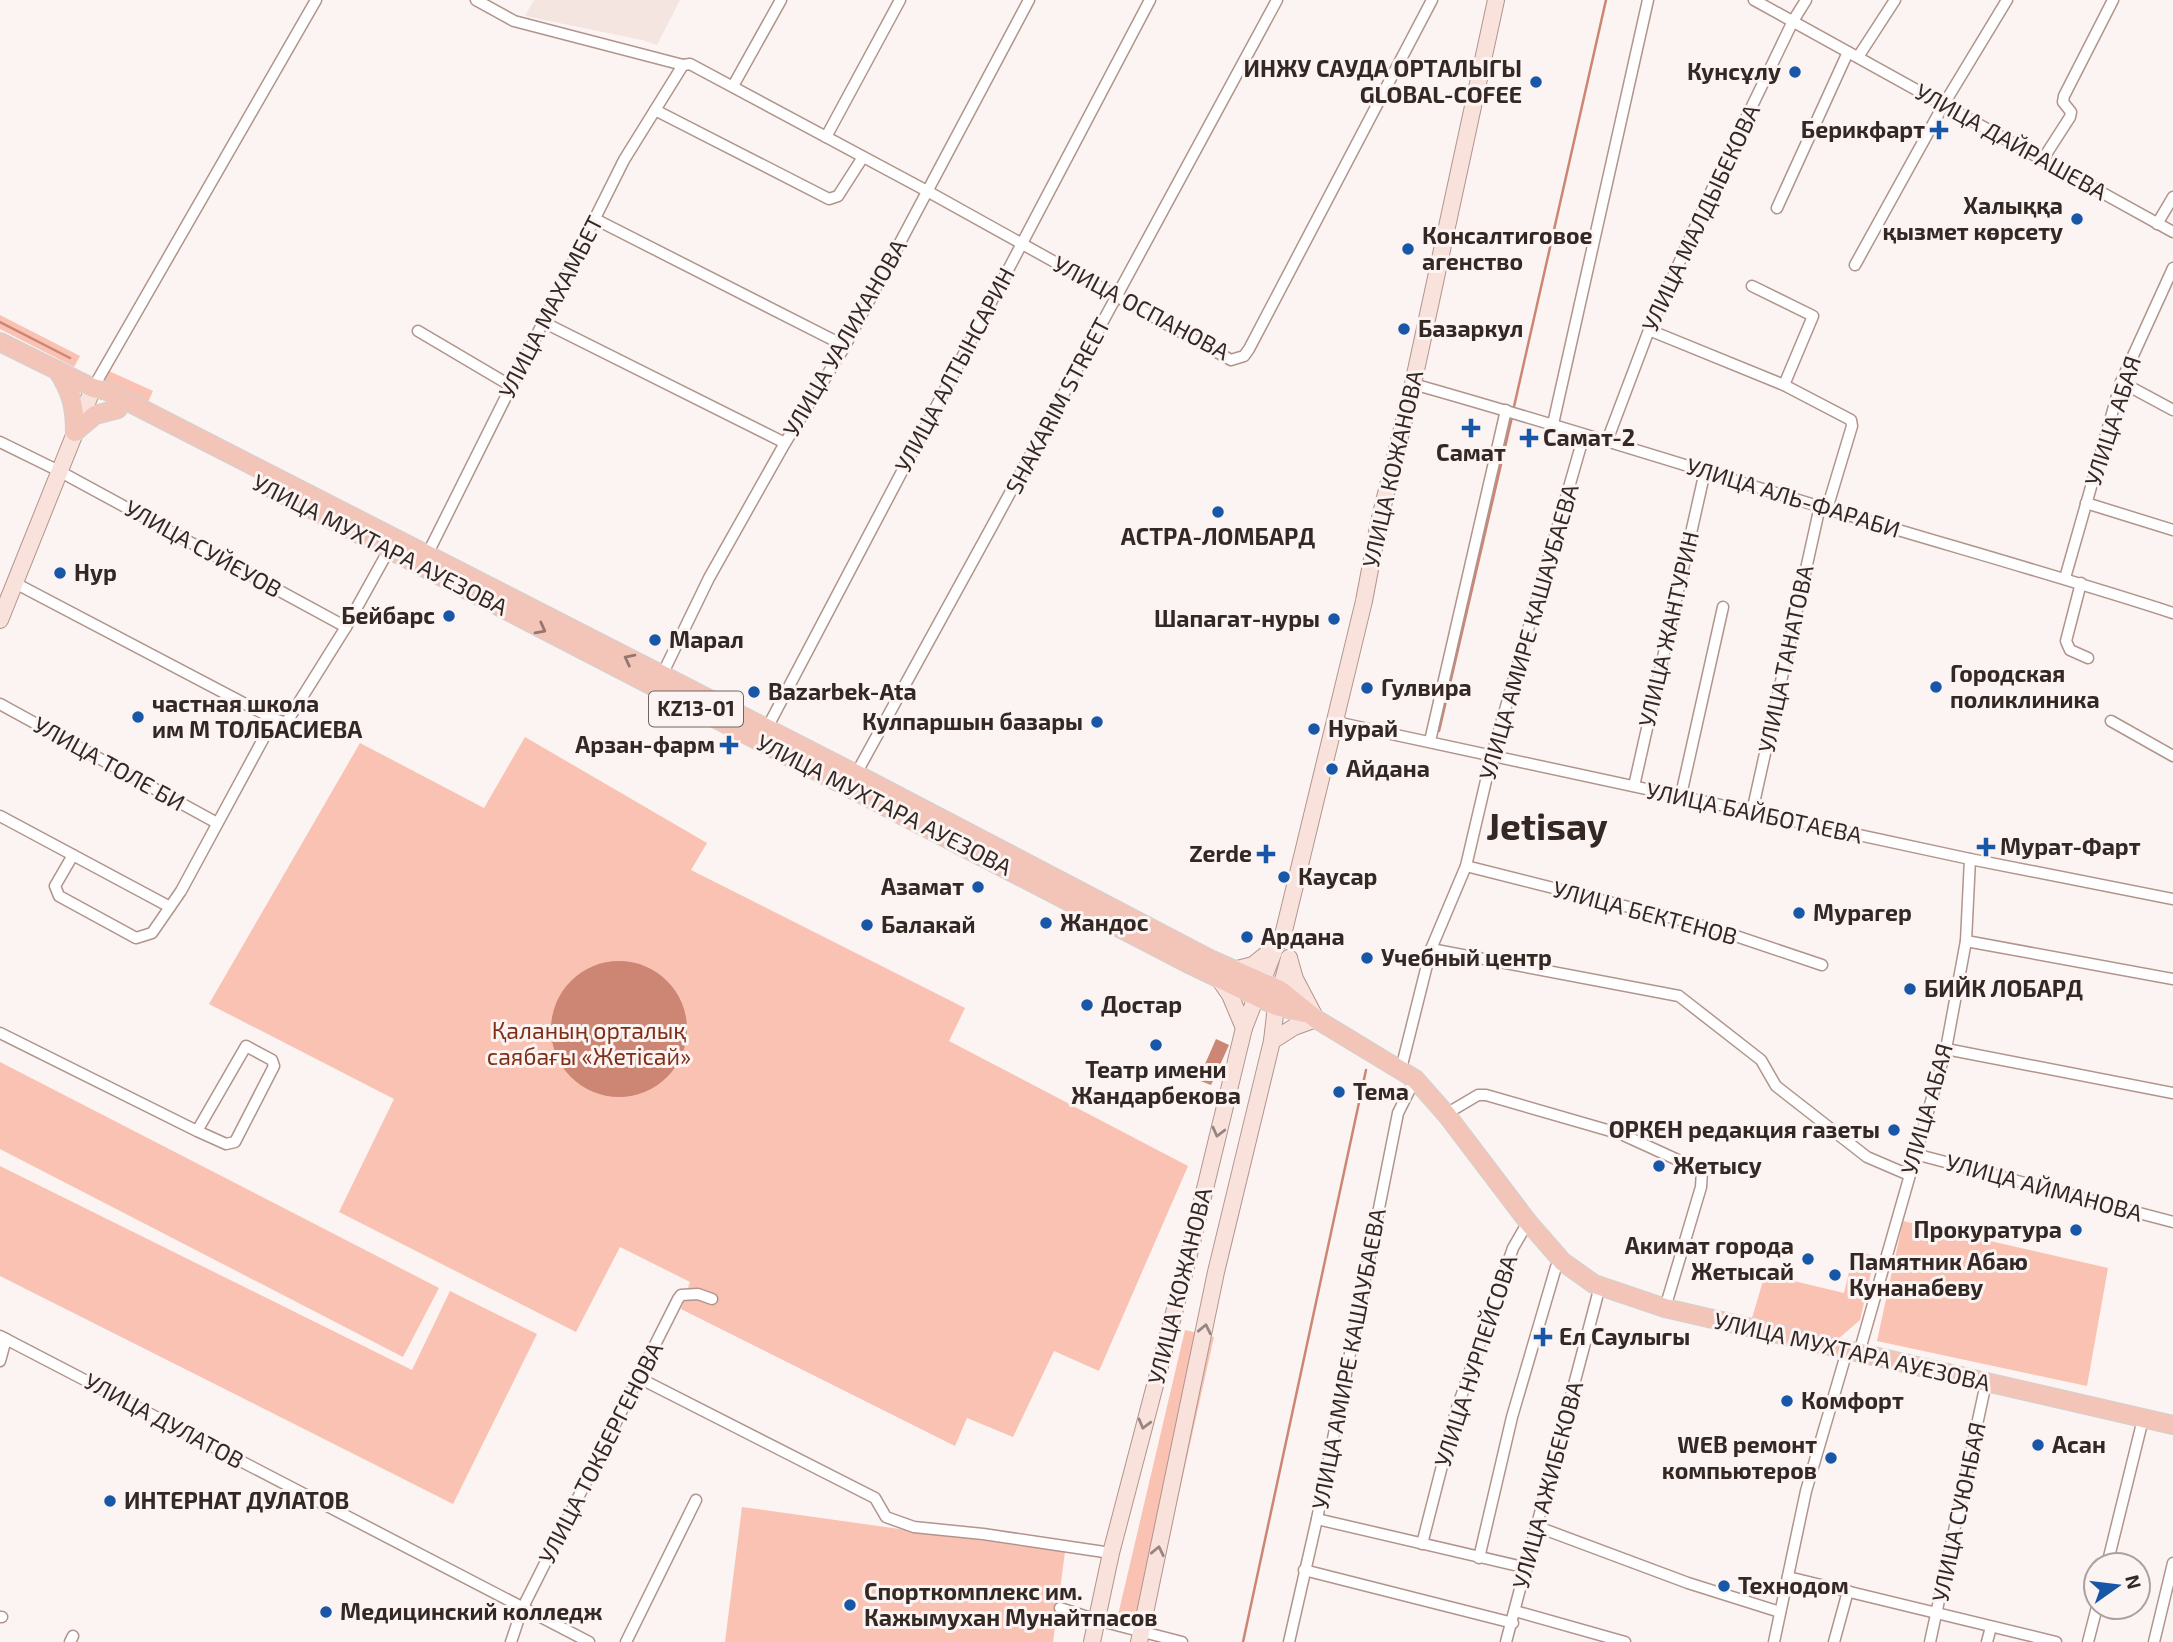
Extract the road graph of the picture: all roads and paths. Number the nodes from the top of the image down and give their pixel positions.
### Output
1 (316, 0) edge
2 (476, 0) edge
3 (780, 0) edge
4 (900, 0) edge
5 (1029, 0) edge
6 (1150, 0) edge
7 (1277, 0) edge
8 (1432, 0) edge
9 (1496, 0) edge
10 (1648, 0) edge
11 (1754, 0) edge
12 (1806, 0) edge
13 (1895, 0) edge
14 (2007, 0) edge
15 (2113, 0) edge
16 (1793, 21) junction
17 (1853, 55) junction
18 (683, 65) junction
19 (733, 86) junction
20 (1944, 104) junction
21 (655, 110) junction
22 (826, 137) junction
23 (863, 158) junction
24 (2043, 159) junction
25 (927, 191) junction
26 (2173, 197) edge
27 (1777, 208) dead end
28 (595, 219) junction
29 (2157, 224) junction
30 (2173, 232) edge
31 (1022, 244) junction
32 (1855, 265) dead end
33 (2173, 268) edge
34 (1752, 286) dead end
35 (1117, 296) junction
36 (543, 322) junction
37 (1648, 330) junction
38 (418, 331) dead end
39 (0, 342) edge
40 (845, 346) junction
41 (57, 370) junction
42 (2121, 382) junction
43 (1413, 384) junction
44 (1784, 385) junction
45 (511, 386) junction
46 (93, 388) junction
47 (118, 409) junction
48 (1506, 410) junction
49 (2173, 410) edge
50 (1553, 424) junction
51 (75, 432) junction
52 (1584, 435) junction
53 (1607, 441) junction
54 (0, 442) edge
55 (785, 443) junction
56 (60, 471) junction
57 (1705, 471) junction
58 (2086, 503) junction
59 (1824, 507) junction
60 (2173, 530) edge
61 (392, 544) junction
62 (424, 560) junction
63 (2065, 578) junction
64 (15, 583) junction
65 (2081, 583) junction
66 (1723, 607) dead end
67 (2173, 613) edge
68 (0, 620) edge
69 (346, 627) junction
70 (2088, 658) dead end
71 (659, 682) junction
72 (0, 704) edge
73 (274, 719) junction
74 (2111, 721) dead end
75 (1336, 722) junction
76 (764, 735) junction
77 (1430, 741) junction
78 (1492, 755) junction
79 (2173, 756) edge
80 (856, 774) junction
81 (1634, 786) junction
82 (1682, 795) junction
83 (1752, 812) junction
84 (0, 816) edge
85 (217, 823) junction
86 (73, 855) junction
87 (1970, 859) junction
88 (1466, 866) junction
89 (2173, 900) edge
90 (170, 907) junction
91 (1280, 941) junction
92 (1966, 941) junction
93 (1432, 949) junction
94 (1289, 958) junction
95 (1822, 965) dead end
96 (1225, 973) junction
97 (2173, 979) edge
98 (1260, 989) junction
99 (1278, 998) junction
100 (1312, 1017) junction
101 (1244, 1028) junction
102 (0, 1033) edge
103 (1272, 1041) junction
104 (1946, 1049) junction
105 (1408, 1074) junction
106 (2173, 1093) edge
107 (1447, 1114) junction
108 (197, 1131) junction
109 (1915, 1154) junction
110 (1909, 1175) junction
111 (1528, 1222) junction
112 (2173, 1222) edge
113 (1563, 1262) junction
114 (1186, 1267) junction
115 (1216, 1272) junction
116 (1600, 1286) junction
117 (712, 1299) dead end
118 (1665, 1308) junction
119 (3, 1337) edge
120 (1853, 1352) junction
121 (0, 1361) edge
122 (639, 1378) junction
123 (1986, 1383) junction
124 (2143, 1419) junction
125 (2173, 1425) edge
126 (696, 1500) dead end
127 (1317, 1519) junction
128 (1538, 1527) junction
129 (1422, 1544) junction
130 (2110, 1551) edge
131 (1111, 1553) junction
132 (1479, 1558) junction
133 (2173, 1563) edge
134 (1527, 1568) junction
135 (1304, 1570) junction
136 (1788, 1577) junction
137 (1848, 1591) junction
138 (1060, 1608) dead end
139 (522, 1609) junction
140 (1780, 1612) junction
141 (1937, 1614) junction
142 (1514, 1617) junction
143 (1097, 1620) junction
144 (2093, 1621) edge
145 (1991, 1627) junction
146 (1140, 1637) edge
147 (512, 1642) edge
148 (589, 1642) edge
149 (626, 1642) edge
150 (1092, 1642) edge
151 (1182, 1642) edge
152 (1289, 1642) edge
153 (1506, 1642) edge
154 (1625, 1642) edge
155 (1774, 1642) edge
156 (1834, 1642) edge
157 (1930, 1642) edge
158 (1987, 1642) edge
159 (2056, 1642) edge
160 (2088, 1642) edge
161 (2154, 1642) edge

1 - 46 street
2 - 18 street, УЛИЦА ОСПАНОВА
3 - 19 street
4 - 22 street
5 - 25 street, УЛИЦА УАЛИХАНОВА
6 - 31 street, УЛИЦА АЛТЫНСАРИН
7 - 35 street, SHAKARIM STREET
8 - 35 street, УЛИЦА ОСПАНОВА
9 - 43 street, УЛИЦА КОЖАНОВА
10 - 50 street
11 - 16 street, УЛИЦА ДАЙРАШЕВА
12 - 16 street, УЛИЦА МАЛДЫБЕКОВА
13 - 17 street
14 - 20 street
15 - 24 street
16 - 17 street, УЛИЦА ДАЙРАШЕВА
16 - 37 street, УЛИЦА МАЛДЫБЕКОВА
17 - 20 street, УЛИЦА ДАЙРАШЕВА
17 - 27 street
18 - 19 street, УЛИЦА ОСПАНОВА
18 - 21 street, УЛИЦА МАХАМБЕТ
19 - 22 street, УЛИЦА ОСПАНОВА
20 - 24 street, УЛИЦА ДАЙРАШЕВА
20 - 32 street
21 - 23 street
21 - 28 street, УЛИЦА МАХАМБЕТ
22 - 23 street, УЛИЦА ОСПАНОВА
23 - 25 street, УЛИЦА ОСПАНОВА
24 - 29 street, УЛИЦА ДАЙРАШЕВА
25 - 31 street, УЛИЦА ОСПАНОВА
25 - 40 street, УЛИЦА УАЛИХАНОВА
26 - 29 street
28 - 36 street, УЛИЦА МАХАМБЕТ
28 - 40 street
29 - 30 street, УЛИЦА ДАЙРАШЕВА
31 - 35 street, УЛИЦА ОСПАНОВА
31 - 76 street, УЛИЦА АЛТЫНСАРИН
33 - 42 street, УЛИЦА АБАЯ
34 - 44 street
35 - 80 street, SHAKARIM STREET
36 - 45 street, УЛИЦА МАХАМБЕТ
36 - 55 street
37 - 44 street
37 - 53 street, УЛИЦА МАЛДЫБЕКОВА
38 - 45 street
39 - 41 main road, УЛИЦА МУХТАРА АУЕЗОВА / KZ13-01
40 - 55 street, УЛИЦА УАЛИХАНОВА
41 - 46 main road, УЛИЦА МУХТАРА АУЕЗОВА / KZ13-01
41 - 51 main road
42 - 49 street
42 - 58 street, УЛИЦА АБАЯ
43 - 48 street, УЛИЦА АЛЬ-ФАРАБИ
43 - 75 street, УЛИЦА КОЖАНОВА
44 - 59 street, УЛИЦА ТАНАТОВА
45 - 62 street, УЛИЦА МАХАМБЕТ
46 - 47 main road, УЛИЦА МУХТАРА АУЕЗОВА / KZ13-01
46 - 51 street
46 - 61 main road, УЛИЦА МУХТАРА АУЕЗОВА / KZ13-01
47 - 51 main road
47 - 61 main road, УЛИЦА МУХТАРА АУЕЗОВА / KZ13-01
48 - 50 street, УЛИЦА АЛЬ-ФАРАБИ
48 - 77 street
50 - 52 street, УЛИЦА АЛЬ-ФАРАБИ
51 - 56 street
52 - 53 street, УЛИЦА АЛЬ-ФАРАБИ
52 - 78 street, УЛИЦА АМИРЕ КАШАУБАЕВА
53 - 57 street, УЛИЦА АЛЬ-ФАРАБИ
54 - 56 street, УЛИЦА СУЙЕУОВ
55 - 71 street, УЛИЦА УАЛИХАНОВА
56 - 64 street
56 - 69 street, УЛИЦА СУЙЕУОВ
57 - 59 street, УЛИЦА АЛЬ-ФАРАБИ
57 - 81 street, УЛИЦА ЖАНТУРИН
58 - 60 street
58 - 63 street, УЛИЦА АБАЯ
59 - 63 street, УЛИЦА АЛЬ-ФАРАБИ
59 - 83 street, УЛИЦА ТАНАТОВА
61 - 62 main road, УЛИЦА МУХТАРА АУЕЗОВА / KZ13-01
61 - 69 street
62 - 71 main road, УЛИЦА МУХТАРА АУЕЗОВА / KZ13-01
63 - 65 street, УЛИЦА АЛЬ-ФАРАБИ
64 - 68 street
64 - 73 street
65 - 67 street, УЛИЦА АЛЬ-ФАРАБИ
65 - 70 street
66 - 82 street
69 - 73 street
71 - 76 main road, УЛИЦА МУХТАРА АУЕЗОВА / KZ13-01
72 - 85 street, УЛИЦА ТОЛЕ БИ
73 - 85 street
74 - 79 street
75 - 77 street, УЛИЦА БАЙБОТАЕВА
75 - 91 street, УЛИЦА КОЖАНОВА
76 - 80 main road, УЛИЦА МУХТАРА АУЕЗОВА / KZ13-01
76 - 96 main road, УЛИЦА МУХТАРА АУЕЗОВА / KZ13-01
77 - 78 street, УЛИЦА БАЙБОТАЕВА
78 - 81 street, УЛИЦА БАЙБОТАЕВА
78 - 88 street, УЛИЦА АМИРЕ КАШАУБАЕВА
80 - 96 main road, УЛИЦА МУХТАРА АУЕЗОВА / KZ13-01
81 - 82 street, УЛИЦА БАЙБОТАЕВА
82 - 83 street, УЛИЦА БАЙБОТАЕВА
83 - 87 street, УЛИЦА БАЙБОТАЕВА
84 - 86 street
85 - 90 street
86 - 90 street
86 - 90 street
87 - 89 street, УЛИЦА БАЙБОТАЕВА
87 - 92 street, УЛИЦА АБАЯ
88 - 93 street, УЛИЦА АМИРЕ КАШАУБАЕВА
88 - 95 street, УЛИЦА БЕКТЕНОВ
91 - 94 street, УЛИЦА КОЖАНОВА
91 - 96 street
91 - 98 street, УЛИЦА КОЖАНОВА
92 - 97 street
92 - 104 street, УЛИЦА АБАЯ
93 - 105 street, УЛИЦА АМИРЕ КАШАУБАЕВА
93 - 110 street, УЛИЦА АЙМАНОВА
94 - 99 street, УЛИЦА КОЖАНОВА
94 - 100 street
96 - 98 main road, УЛИЦА МУХТАРА АУЕЗОВА / KZ13-01
96 - 101 street
98 - 99 main road, УЛИЦА МУХТАРА АУЕЗОВА / KZ13-01
98 - 101 street, УЛИЦА КОЖАНОВА
99 - 100 main road, УЛИЦА МУХТАРА АУЕЗОВА / KZ13-01
99 - 103 street, УЛИЦА КОЖАНОВА
100 - 103 street
100 - 105 main road, УЛИЦА МУХТАРА АУЕЗОВА / KZ13-01
101 -> 114 street, УЛИЦА КОЖАНОВА
102 - 108 street
103 - 115 street, УЛИЦА КОЖАНОВА
104 - 106 street
104 - 109 street, УЛИЦА АБАЯ
105 - 107 main road, УЛИЦА МУХТАРА АУЕЗОВА / KZ13-01
105 - 127 street, УЛИЦА АМИРЕ КАШАУБАЕВА
107 - 111 main road, УЛИЦА МУХТАРА АУЕЗОВА / KZ13-01
107 - 118 street
108 - 108 street
109 - 110 street, УЛИЦА АБАЯ
109 - 112 street, УЛИЦА АЙМАНОВА
110 - 120 street, УЛИЦА АБАЯ
111 - 113 main road, УЛИЦА МУХТАРА АУЕЗОВА / KZ13-01
111 - 129 street, УЛИЦА НУРПЕЙСОВА
113 - 116 main road, УЛИЦА МУХТАРА АУЕЗОВА / KZ13-01
113 - 132 street
114 - 115 street
114 -> 131 street, УЛИЦА КОЖАНОВА
146 -> 115 street, УЛИЦА КОЖАНОВА
116 - 118 main road, УЛИЦА МУХТАРА АУЕЗОВА / KZ13-01
116 - 128 street, УЛИЦА АЖИБЕКОВА
117 - 122 street, УЛИЦА ТОКБЕРГЕНОВА
118 - 120 main road, УЛИЦА МУХТАРА АУЕЗОВА / KZ13-01
119 - 121 street
119 - 139 street, УЛИЦА ДУЛАТОВ
120 - 123 main road, УЛИЦА МУХТАРА АУЕЗОВА / KZ13-01
120 - 136 street, УЛИЦА АБАЯ
122 - 131 street
122 - 139 street, УЛИЦА ТОКБЕРГЕНОВА
123 - 124 main road, УЛИЦА МУХТАРА АУЕЗОВА / KZ13-01
123 - 141 street, УЛИЦА СУЮНБАЯ
124 - 125 main road, УЛИЦА МУХТАРА АУЕЗОВА / KZ13-01
124 - 130 street
126 - 149 street
127 - 129 street
127 - 135 street, УЛИЦА АМИРЕ КАШАУБАЕВА
128 - 134 street, УЛИЦА АЖИБЕКОВА
128 - 140 street
129 - 132 street
131 - 143 street, УЛИЦА КОЖАНОВА
132 - 134 street
133 - 161 street
134 - 142 street, УЛИЦА АЖИБЕКОВА
135 - 142 street
135 - 152 street, УЛИЦА АМИРЕ КАШАУБАЕВА
136 - 137 street
136 - 140 street, УЛИЦА АБАЯ
137 - 141 street
137 - 156 street
138 - 143 street
139 - 147 street, УЛИЦА ТОКБЕРГЕНОВА
139 - 148 street, УЛИЦА ДУЛАТОВ
140 - 155 street, УЛИЦА АБАЯ
141 - 145 street
141 - 157 street, УЛИЦА СУЮНБАЯ
142 - 153 street, УЛИЦА АЖИБЕКОВА
142 - 154 street
143 - 146 street
143 - 150 street, УЛИЦА КОЖАНОВА
144 - 160 street
145 - 158 street
145 - 159 street
146 - 151 street

